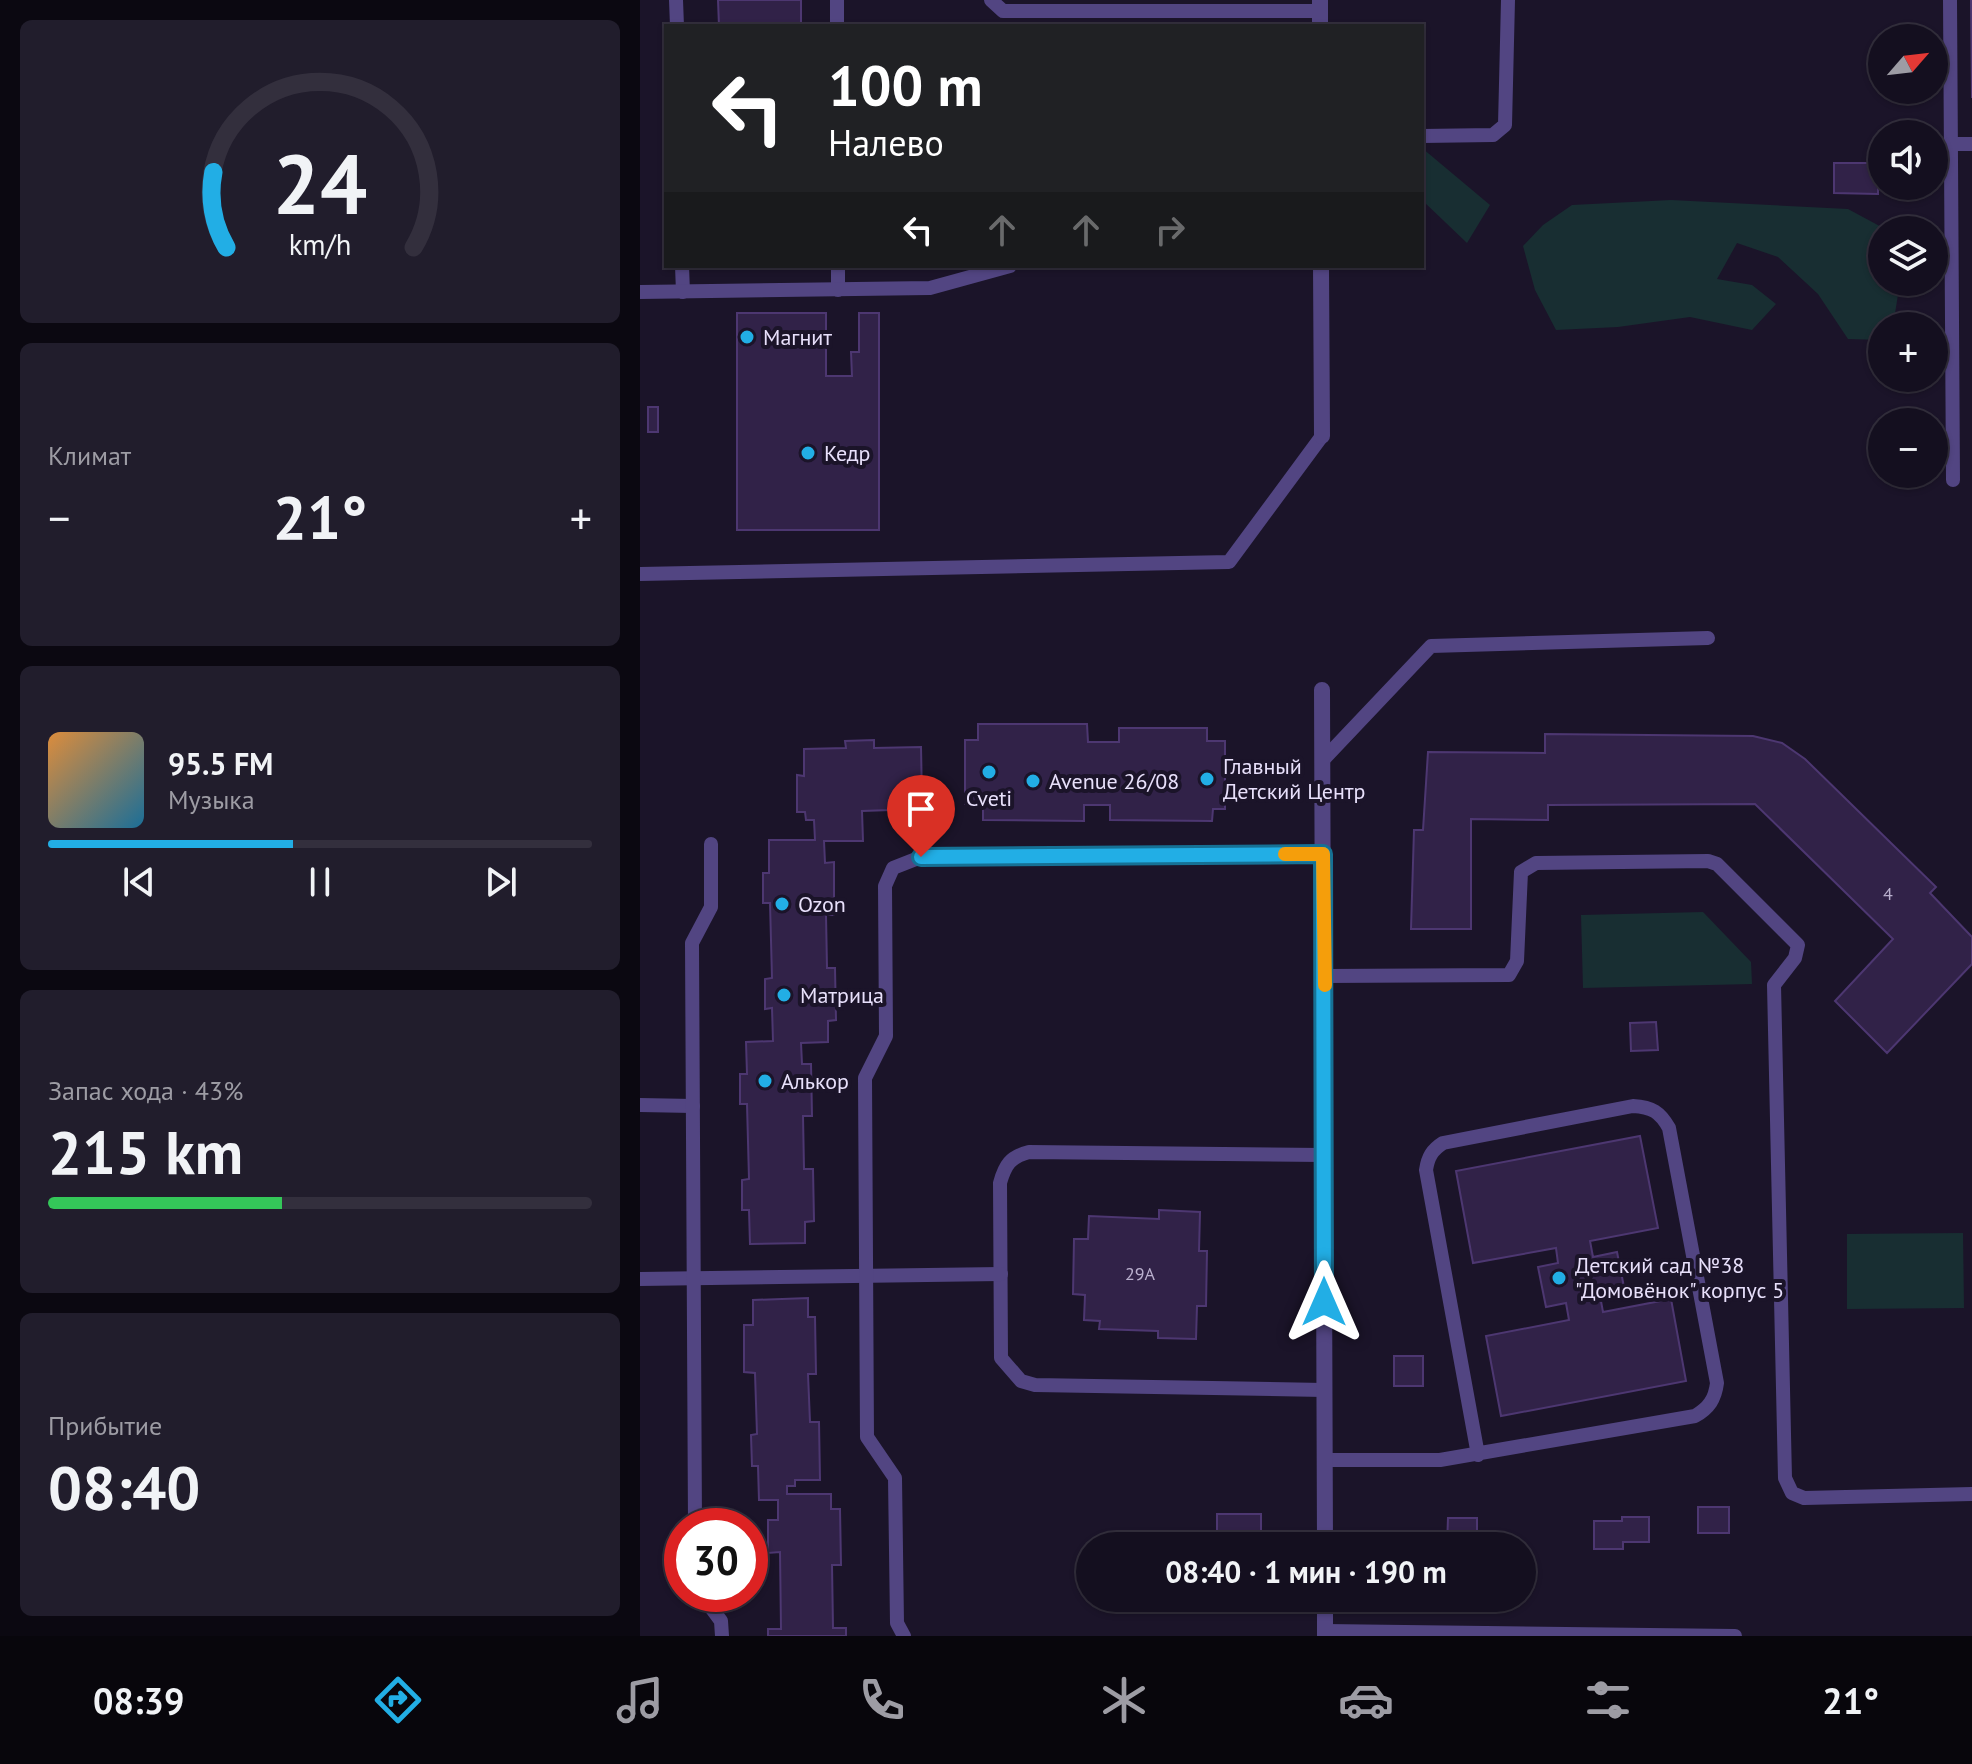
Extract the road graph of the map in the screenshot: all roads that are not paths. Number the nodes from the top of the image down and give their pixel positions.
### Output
1 (676, 0) edge
2 (837, 0) edge
3 (991, 0) edge
4 (1508, 0) edge
5 (1950, 0) edge
6 (1258, 5) edge
7 (1320, 12) edge
8 (1167, 18) edge
9 (1240, 18) edge
10 (677, 24) edge
11 (837, 24) edge
12 (1424, 136) edge
13 (1950, 144) junction
14 (1972, 144) edge
15 (682, 268) edge
16 (838, 268) edge
17 (1003, 268) edge
18 (1321, 268) edge
19 (838, 290) junction
20 (640, 292) edge
21 (683, 292) junction
22 (1322, 436) joint
23 (1953, 480) dead end
24 (640, 574) edge
25 (1708, 638) dead end
26 (1322, 690) dead end
27 (1322, 761) junction
28 (711, 844) dead end
29 (1323, 854) junction
30 (1325, 976) junction
31 (640, 1105) edge
32 (693, 1106) junction
33 (1323, 1155) junction
34 (1001, 1274) junction
35 (866, 1275) junction
36 (694, 1278) junction
37 (640, 1279) edge
38 (1324, 1390) junction
39 (1478, 1455) junction
40 (1325, 1460) junction
41 (1972, 1494) edge
42 (695, 1508) edge
43 (1325, 1532) edge
44 (714, 1612) edge
45 (1325, 1612) edge
46 (1325, 1633) edge
47 (722, 1636) edge
48 (904, 1636) edge
49 (1735, 1636) edge

1 - 10 lane
2 - 11 lane
3 - 8 lane
4 - 12 lane
5 - 13 lane
6 - 7 lane
6 - 9 lane
8 - 9 lane
13 - 14 lane
13 - 23 lane
15 - 21 lane
16 - 19 lane
17 - 19 lane
18 - 22 street
19 - 21 lane
20 - 21 lane
22 - 24 lane
25 - 27 lane
26 - 27 street
27 - 29 street
28 - 32 lane
29 - 30 street
29 - 35 lane
30 - 33 street
30 - 41 lane
31 - 32 lane
32 - 36 lane
33 - 34 lane
33 - 38 street
34 - 35 lane
34 - 38 lane
35 - 36 lane
35 - 48 lane
36 - 37 lane
36 - 42 lane
38 - 40 street
39 - 39 lane
39 - 40 lane
40 - 43 street
44 - 47 lane
45 - 46 street
46 - 49 lane

